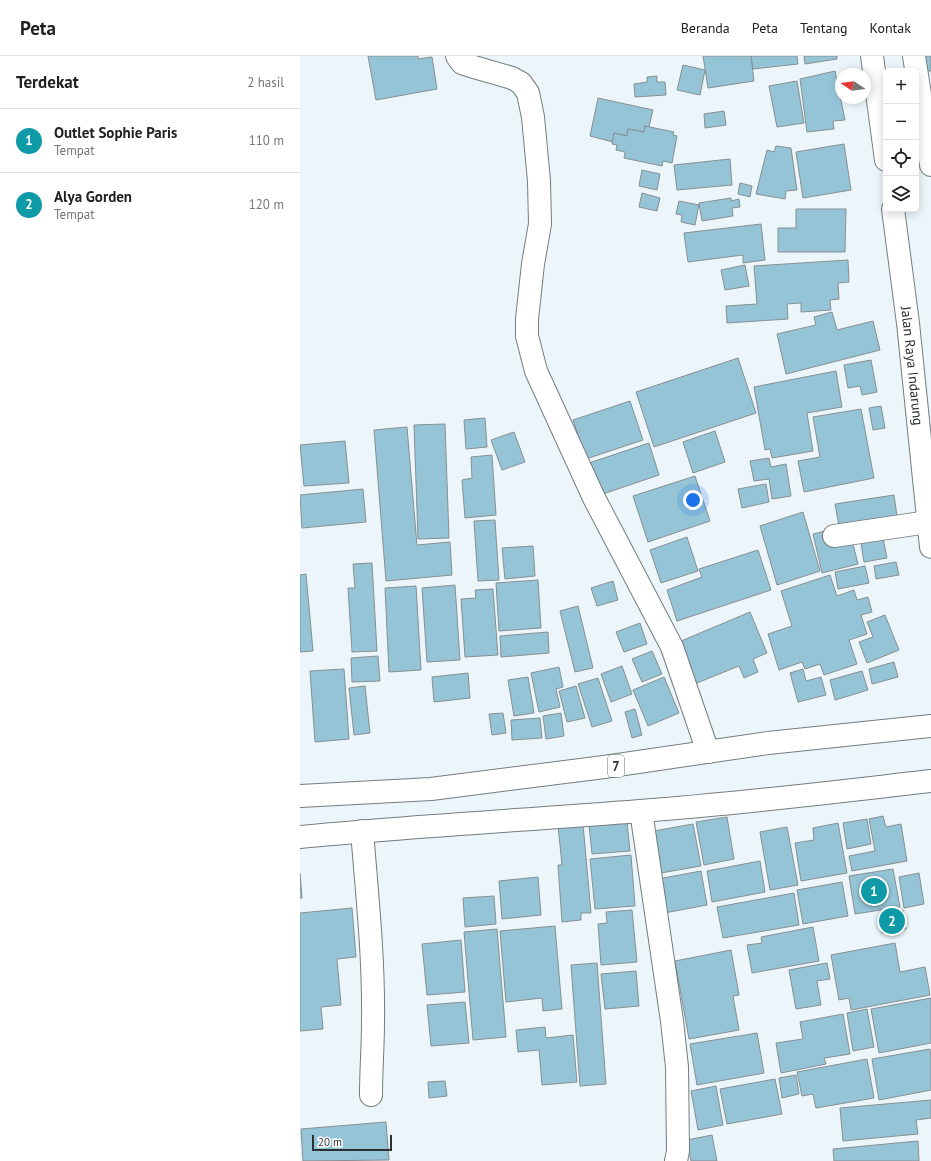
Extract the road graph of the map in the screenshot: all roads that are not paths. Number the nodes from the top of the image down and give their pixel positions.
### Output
1 (457, 56) edge
2 (872, 56) edge
3 (914, 56) edge
4 (883, 140) edge
5 (931, 160) edge
6 (893, 212) edge
7 (928, 522) junction
8 (834, 536) dead end
9 (931, 547) edge
10 (931, 726) edge
11 (708, 752) junction
12 (931, 781) edge
13 (300, 796) edge
14 (641, 811) junction
15 (362, 831) junction
16 (300, 837) edge
17 (371, 1095) dead end
18 (676, 1161) edge

1 - 11 main road
2 - 4 main road
3 - 5 main road
6 - 7 main road, Jalan Raya Indarung
7 - 8 main road
7 - 9 main road, Jalan Raya Indarung
10 - 11 main road, 7
11 - 13 main road, 7
12 - 14 main road
14 - 15 main road
14 - 18 main road
15 - 16 main road
15 - 17 main road

